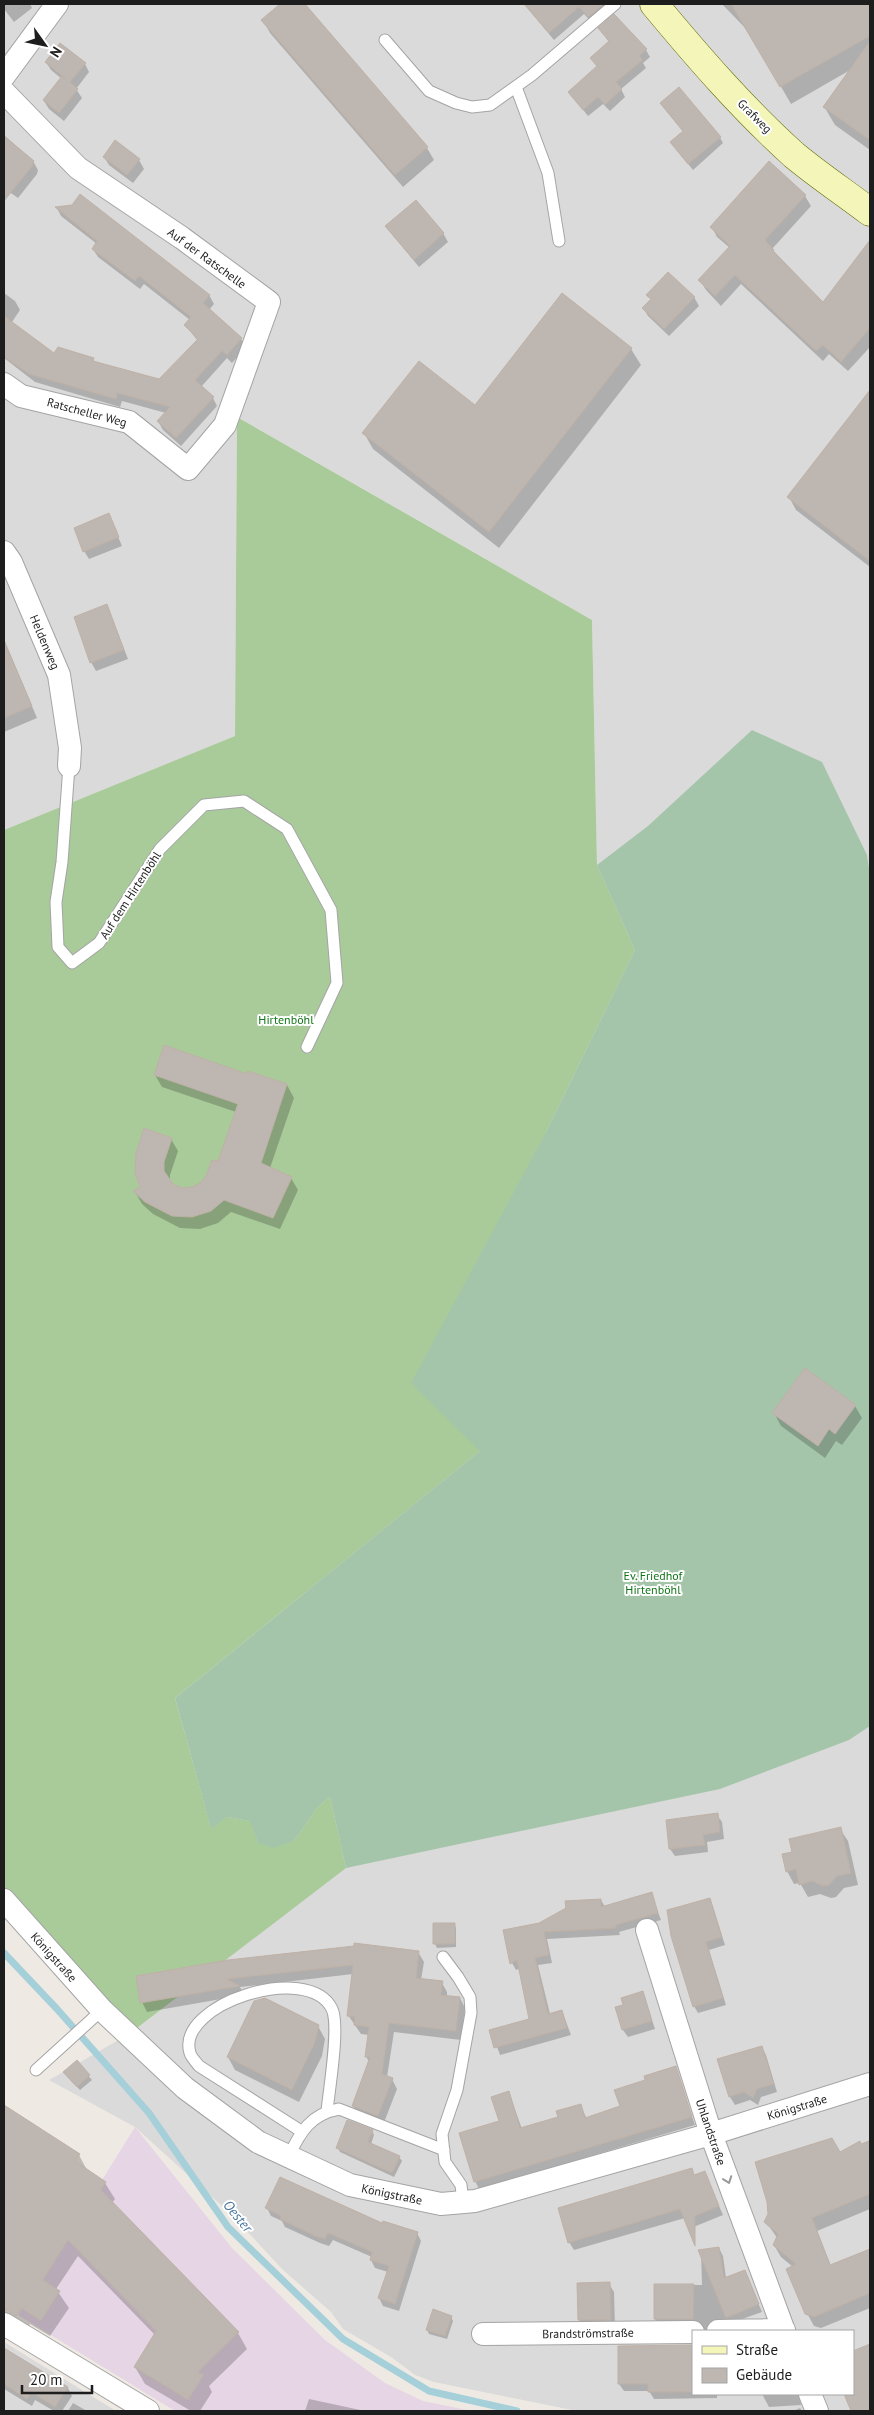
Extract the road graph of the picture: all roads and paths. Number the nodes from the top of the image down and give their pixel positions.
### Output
1 (57, 4) edge
2 (615, 4) edge
3 (654, 4) edge
4 (385, 40) dead end
5 (4, 76) edge
6 (516, 87) junction
7 (4, 92) edge
8 (870, 212) edge
9 (559, 241) dead end
10 (4, 384) edge
11 (188, 469) joint
12 (4, 552) edge
13 (69, 766) joint
14 (307, 1047) dead end
15 (4, 1900) edge
16 (647, 1930) dead end
17 (443, 1957) dead end
18 (94, 2018) junction
19 (36, 2070) dead end
20 (870, 2084) edge
21 (328, 2111) junction
22 (301, 2131) junction
23 (711, 2134) junction
24 (444, 2150) junction
25 (290, 2156) junction
26 (463, 2202) junction
27 (4, 2324) edge
28 (784, 2330) edge
29 (692, 2332) edge
30 (483, 2334) dead end
31 (810, 2395) edge
32 (148, 2411) edge
33 (817, 2411) edge

1 - 5 street
2 - 6 lane
3 - 8 main road, Grafweg
4 - 6 lane
6 - 9 lane
7 - 11 street, Auf der Ratschelle
10 - 11 street, Ratscheller Weg
12 - 13 street, Heldenweg
13 - 14 lane, Auf dem Hirtenböhl
15 - 18 street, Königstraße
16 - 23 street, Uhlandstraße
17 - 24 lane
18 - 19 lane
18 - 25 street, Königstraße
20 - 23 street, Königstraße
21 - 22 lane
21 - 22 lane
21 - 24 lane
22 - 25 lane
23 - 26 street, Königstraße
23 -> 28 street, Uhlandstraße
24 - 26 lane
25 - 26 street, Königstraße
27 - 32 street
29 - 30 street, Brandströmstraße
31 - 33 street

